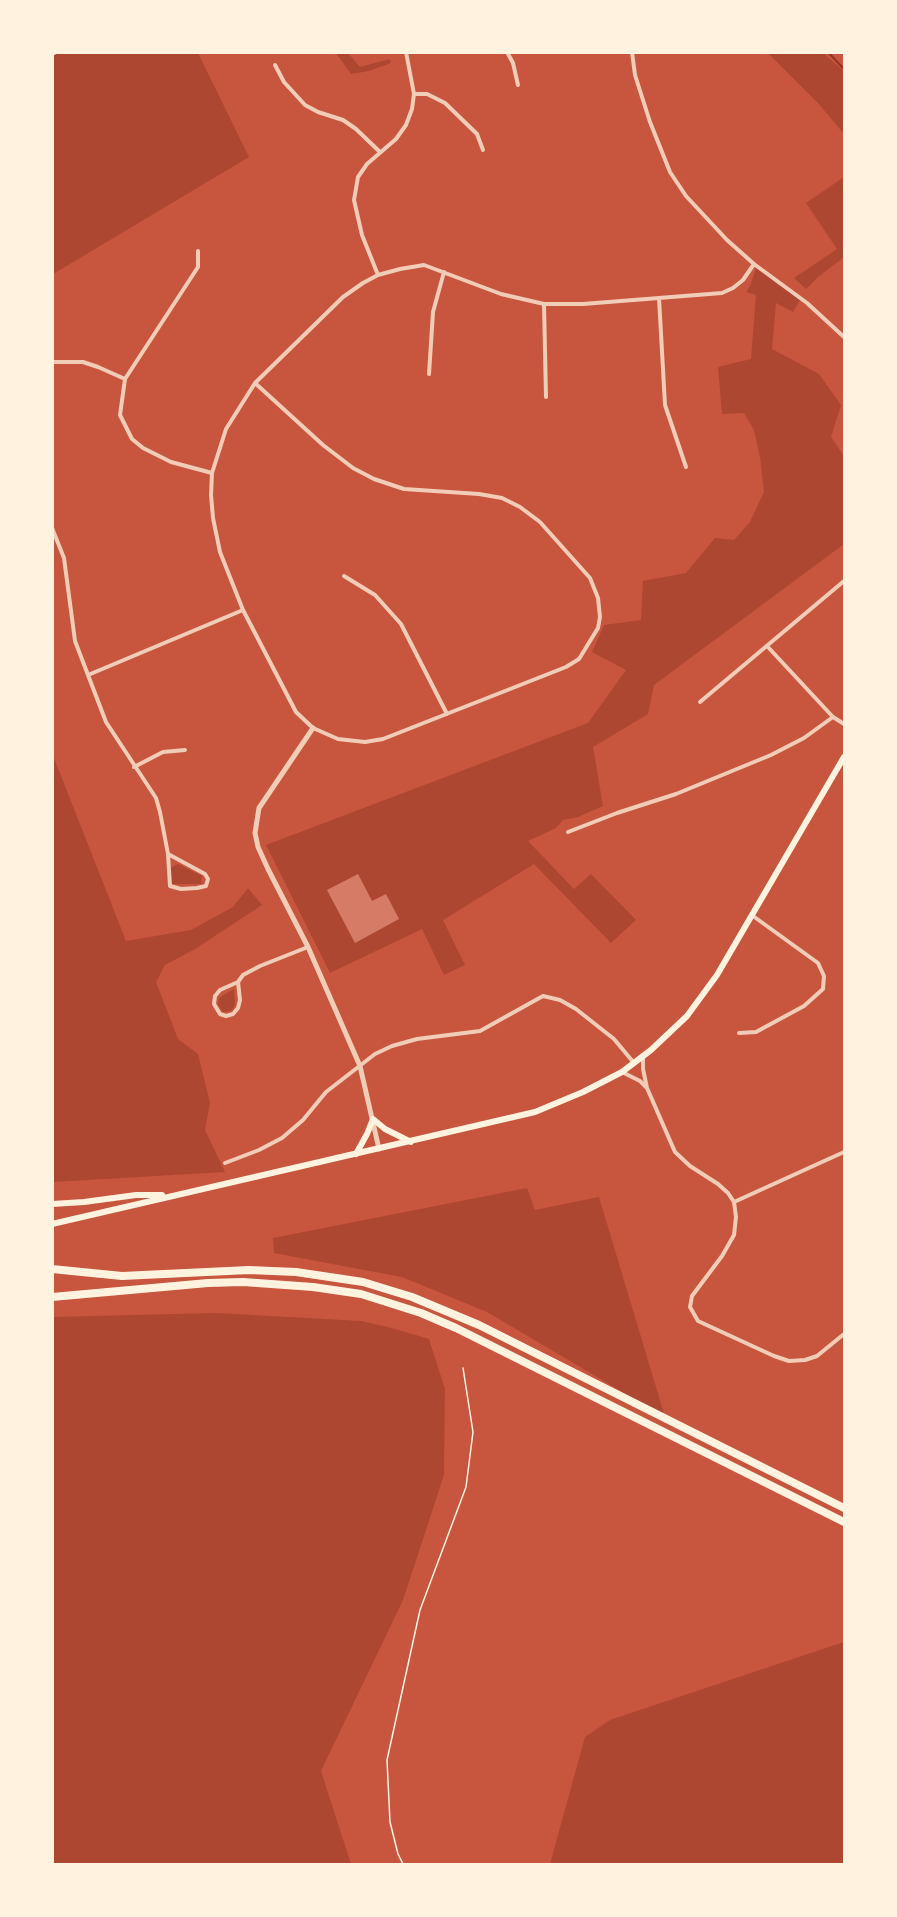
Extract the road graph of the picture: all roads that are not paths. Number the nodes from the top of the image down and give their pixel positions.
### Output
1 (405, 52) edge
2 (507, 52) edge
3 (632, 52) edge
4 (275, 65) dead end
5 (518, 85) dead end
6 (414, 94) junction
7 (483, 150) dead end
8 (380, 152) junction
9 (198, 251) dead end
10 (754, 264) junction
11 (444, 272) junction
12 (378, 275) junction
13 (659, 298) junction
14 (544, 304) junction
15 (844, 337) edge
16 (52, 362) edge
17 (429, 374) dead end
18 (125, 379) junction
19 (255, 383) junction
20 (546, 397) dead end
21 (686, 467) dead end
22 (212, 473) junction
23 (52, 528) edge
24 (344, 576) dead end
25 (844, 581) edge
26 (243, 610) junction
27 (767, 646) junction
28 (87, 675) junction
29 (700, 702) dead end
30 (447, 714) junction
31 (833, 717) junction
32 (844, 724) edge
33 (313, 728) junction
34 (186, 750) dead end
35 (844, 757) edge
36 (134, 767) junction
37 (568, 832) dead end
38 (168, 854) junction
39 (753, 916) junction
40 (308, 947) junction
41 (238, 982) junction
42 (739, 1033) dead end
43 (643, 1056) junction
44 (634, 1063) junction
45 (360, 1066) junction
46 (622, 1072) junction
47 (647, 1088) junction
48 (373, 1119) junction
49 (411, 1142) junction
50 (379, 1149) junction
51 (844, 1152) edge
52 (356, 1154) junction
53 (225, 1163) dead end
54 (169, 1195) junction
55 (734, 1202) junction
56 (52, 1204) edge
57 (52, 1224) edge
58 (52, 1269) edge
59 (52, 1297) edge
60 (844, 1334) edge
61 (844, 1508) edge
62 (844, 1522) edge

1 - 6 street
2 - 5 street
3 - 10 street
4 - 8 street
6 - 7 street
6 - 8 street
8 - 12 street
9 - 18 street
10 - 13 street
10 - 15 street
11 - 12 street
11 - 14 street
11 - 17 street
12 - 19 street
13 - 14 street
13 - 21 street
14 - 20 street
16 - 18 street
18 - 22 street
19 - 22 street
19 - 30 street
22 - 26 street
23 - 28 street
24 - 30 street
25 - 27 street
26 - 28 street
26 - 33 street
27 - 29 street
27 - 31 street
28 - 36 street
30 - 33 street
31 - 32 street
31 - 37 street
33 - 40 street
34 - 36 street
35 - 39 main road
36 - 38 street
38 - 38 street
39 - 42 street
39 - 43 main road
40 - 41 street
40 - 45 street
41 - 41 street
43 - 44 main road
43 - 47 street
44 - 45 street
44 - 46 main road
45 - 48 street
45 - 53 street
46 - 47 street
46 - 49 main road
47 - 55 street
48 - 49 main road
48 - 50 street
48 - 52 main road
49 - 50 main road
50 - 52 main road
51 - 55 street
52 - 54 main road
54 - 56 main road
54 - 57 main road
55 - 60 street
58 - 61 highway
59 - 62 highway

